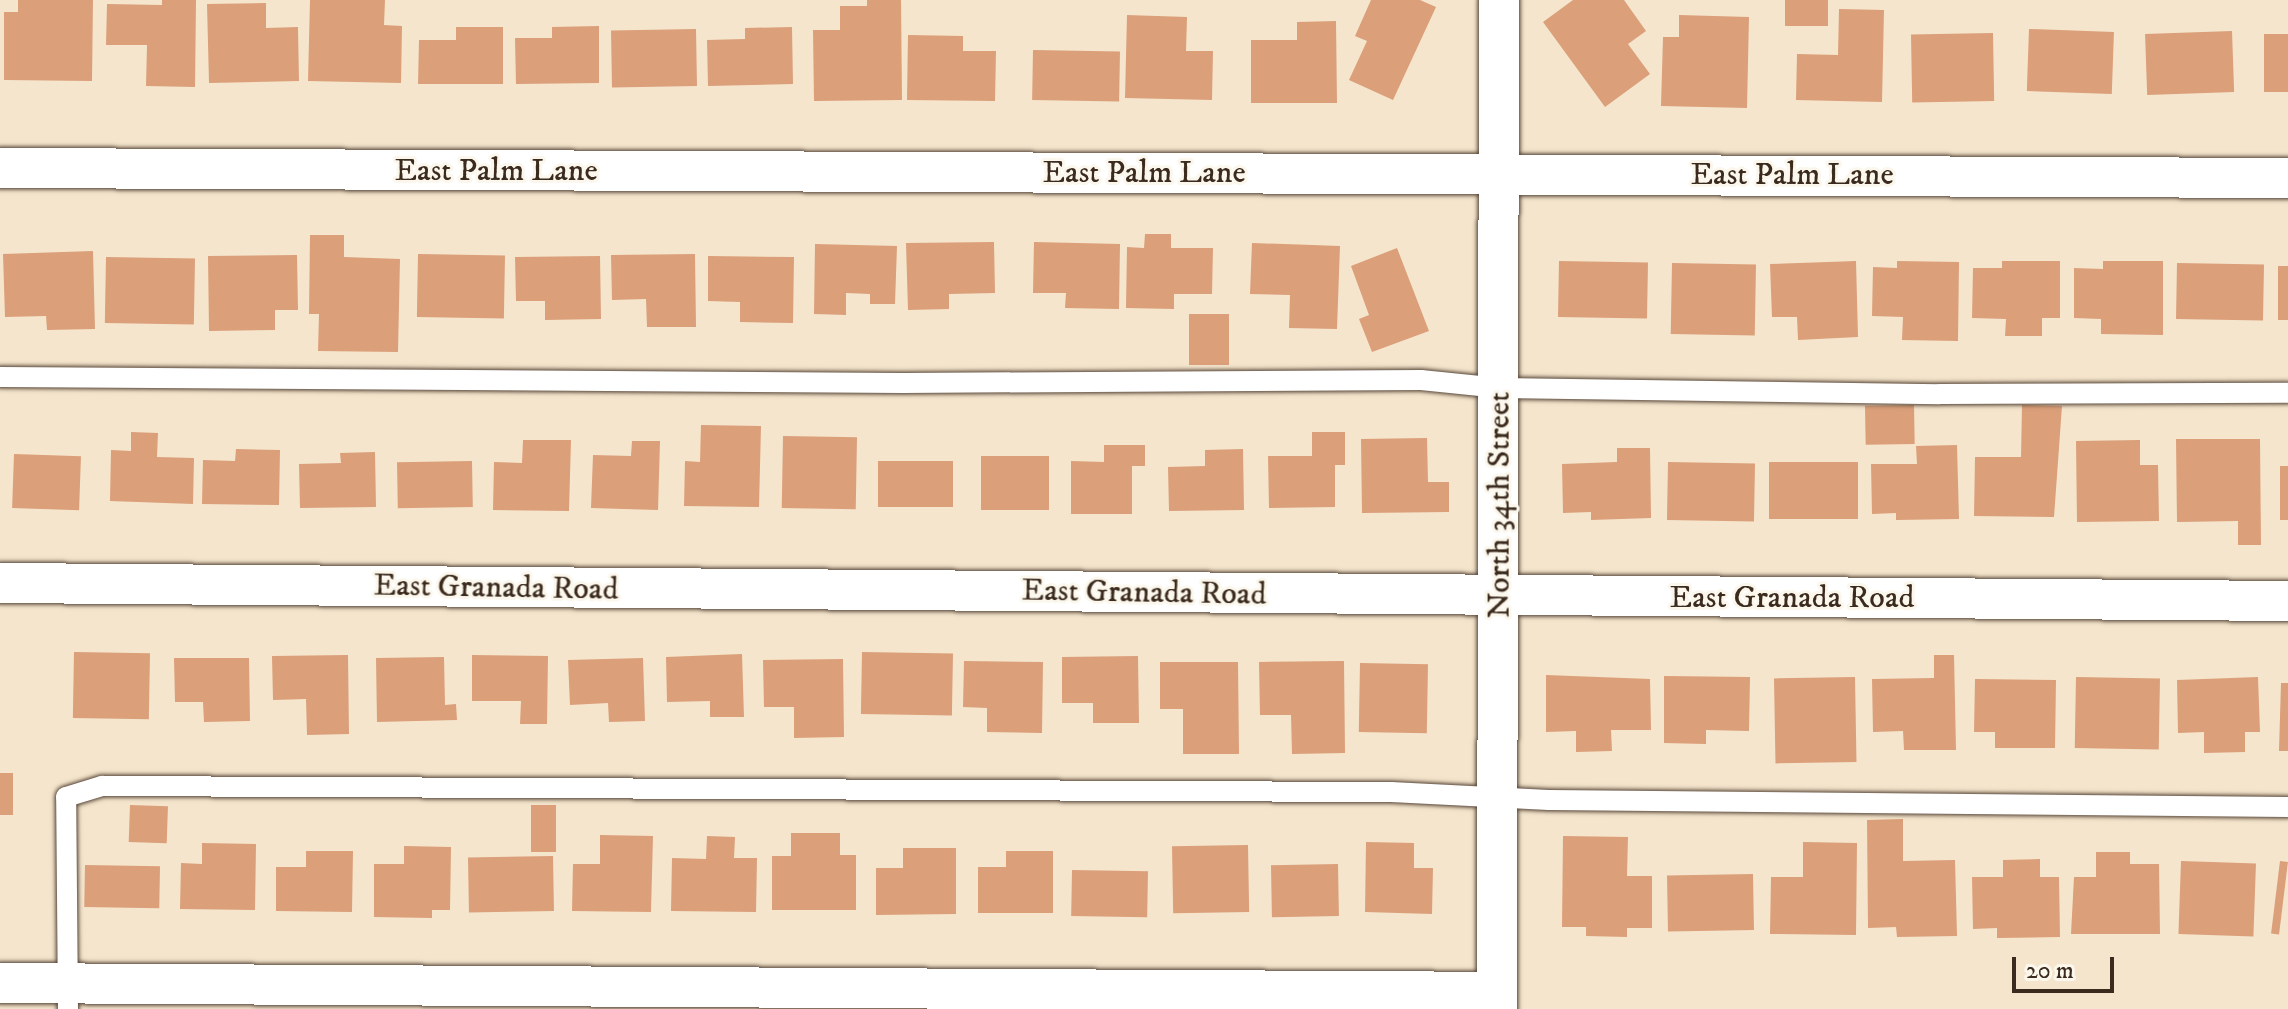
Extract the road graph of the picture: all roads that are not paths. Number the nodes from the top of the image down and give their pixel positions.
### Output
1 (1499, 0) edge
2 (0, 168) edge
3 (1500, 174) junction
4 (2288, 178) edge
5 (0, 377) edge
6 (1500, 388) junction
7 (2288, 393) edge
8 (0, 583) edge
9 (1499, 597) junction
10 (2288, 601) edge
11 (1499, 798) junction
12 (2288, 807) edge
13 (0, 983) edge
14 (68, 996) edge
15 (267, 997) edge
16 (470, 998) edge
17 (667, 998) edge
18 (878, 999) edge
19 (1077, 999) edge
20 (1282, 1000) edge
21 (1497, 1000) edge

1 - 3 street, North 34th Street
2 - 3 street, East Palm Lane
3 - 4 street, East Palm Lane
3 - 6 street, North 34th Street
5 - 6 lane
6 - 7 lane
6 - 9 street, North 34th Street
8 - 9 street, East Granada Road
9 - 10 street, East Granada Road
9 - 11 street, North 34th Street
11 - 12 lane
11 - 14 lane
11 - 21 street, North 34th Street
13 - 14 street
14 - 15 street
15 - 16 street
16 - 17 street
17 - 18 street
18 - 19 street
19 - 20 street
20 - 21 street

